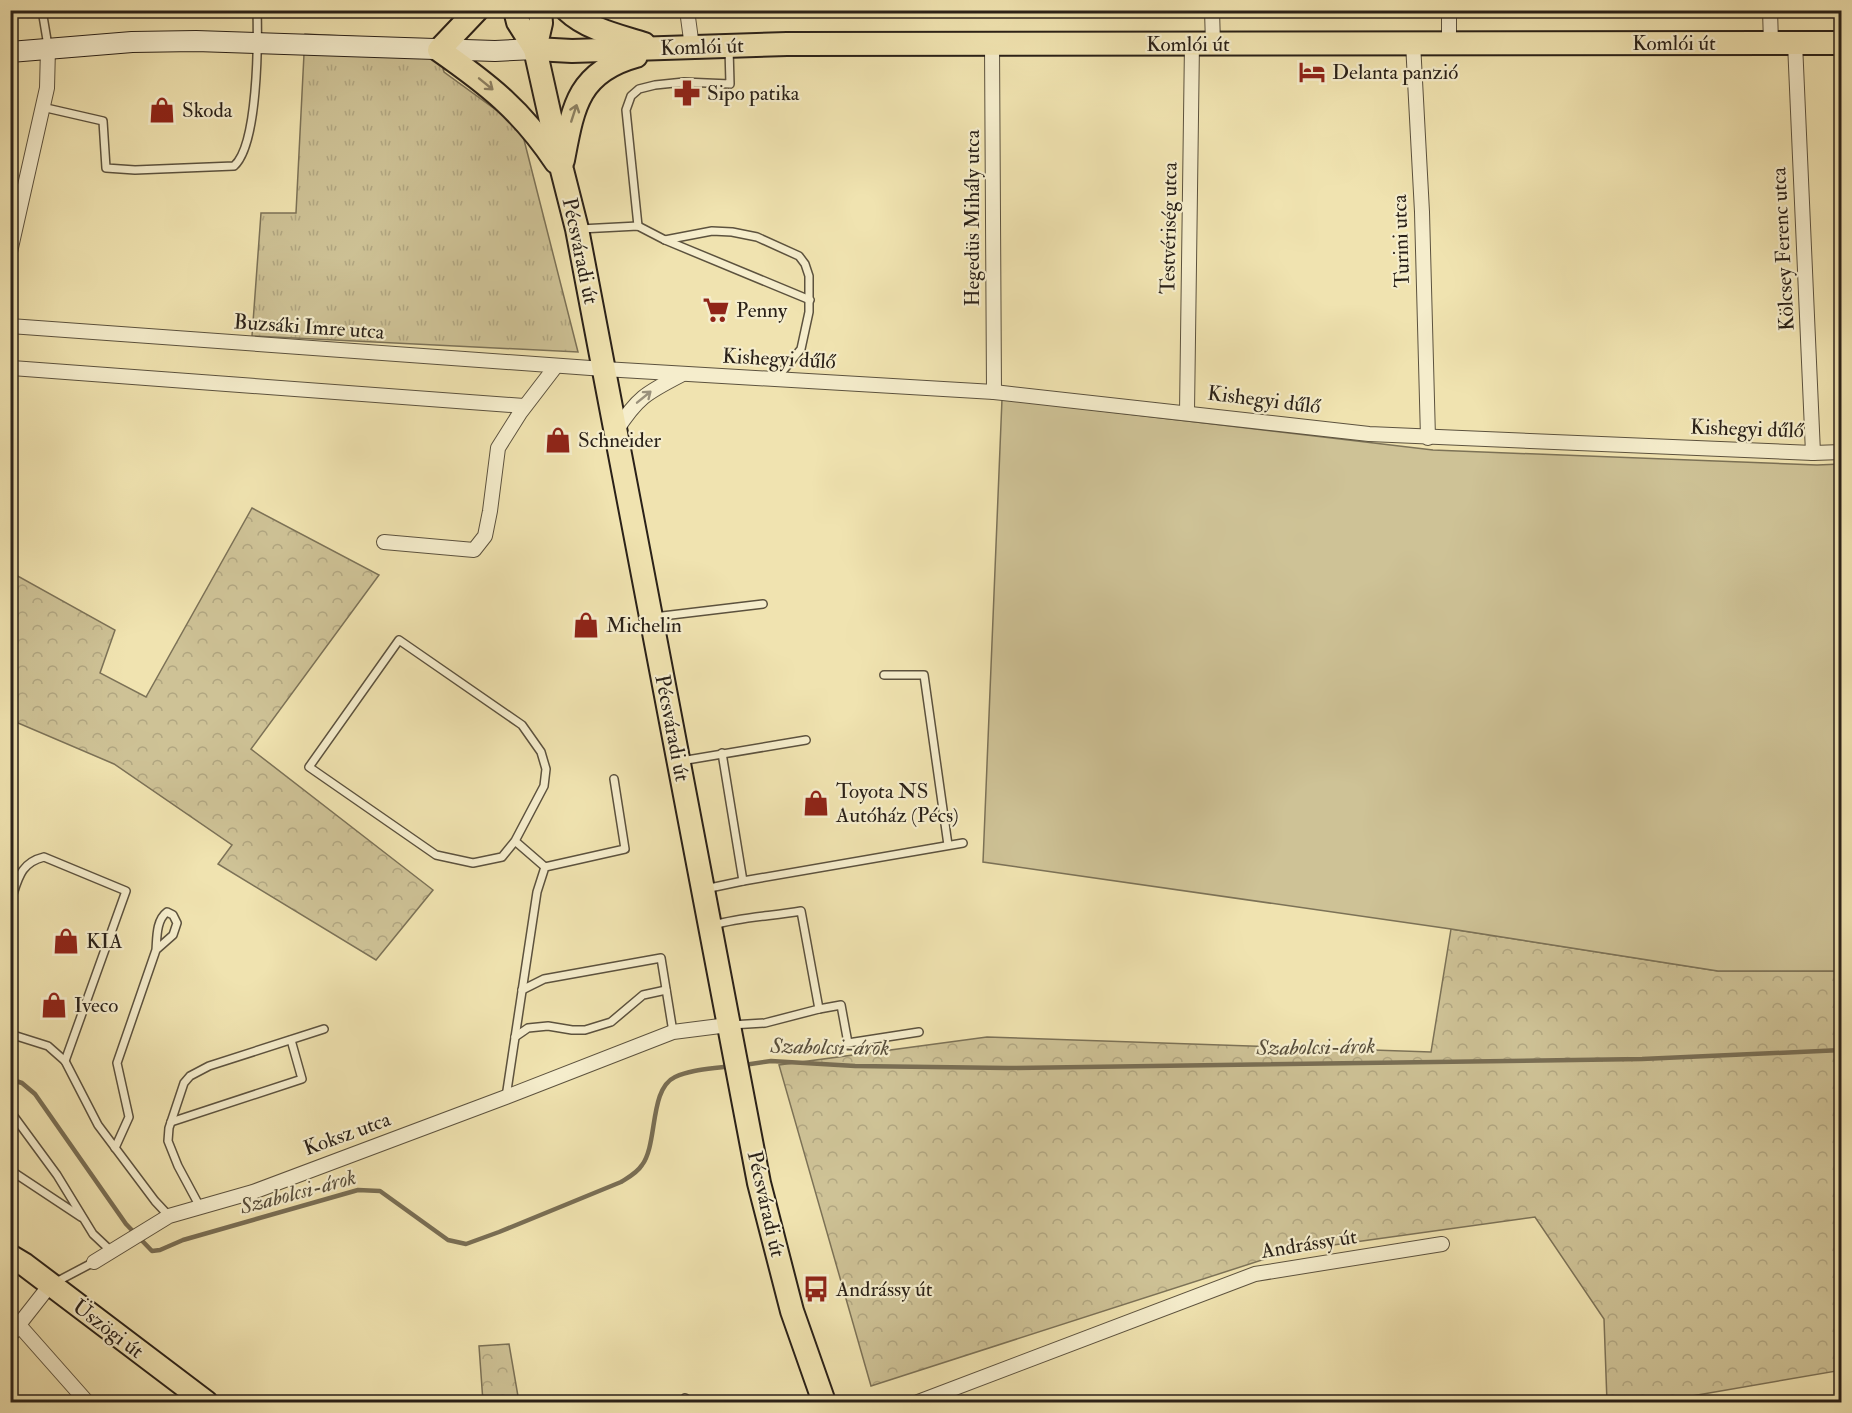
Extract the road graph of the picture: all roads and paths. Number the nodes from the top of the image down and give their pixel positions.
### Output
1 (42, 10) edge
2 (257, 10) edge
3 (477, 10) edge
4 (515, 10) edge
5 (540, 10) edge
6 (567, 10) edge
7 (687, 10) edge
8 (1212, 10) edge
9 (1449, 10) edge
10 (1770, 10) edge
11 (1202, 43) junction
12 (1413, 43) junction
13 (1795, 43) junction
14 (1842, 43) edge
15 (992, 44) junction
16 (1449, 44) junction
17 (1772, 44) junction
18 (258, 45) junction
19 (729, 45) junction
20 (692, 47) junction
21 (48, 48) junction
22 (535, 49) junction
23 (660, 49) junction
24 (439, 50) junction
25 (10, 52) edge
26 (42, 107) junction
27 (562, 170) junction
28 (638, 226) junction
29 (577, 229) junction
30 (665, 240) junction
31 (10, 252) edge
32 (810, 300) junction
33 (10, 326) edge
34 (556, 366) junction
35 (12, 368) dead end
36 (604, 369) junction
37 (682, 374) junction
38 (776, 379) junction
39 (994, 392) junction
40 (524, 406) junction
41 (1187, 412) junction
42 (616, 431) junction
43 (1428, 438) junction
44 (1842, 452) edge
45 (1814, 453) junction
46 (384, 542) dead end
47 (763, 604) dead end
48 (651, 617) junction
49 (884, 675) dead end
50 (806, 740) dead end
51 (722, 753) junction
52 (678, 761) junction
53 (614, 779) dead end
54 (515, 841) junction
55 (963, 843) dead end
56 (948, 845) junction
57 (545, 867) junction
58 (743, 881) junction
59 (703, 890) junction
60 (10, 903) edge
61 (710, 926) junction
62 (156, 950) junction
63 (522, 990) junction
64 (666, 990) junction
65 (819, 1009) junction
66 (728, 1025) junction
67 (324, 1029) dead end
68 (673, 1032) junction
69 (919, 1032) dead end
70 (10, 1034) edge
71 (515, 1037) junction
72 (291, 1040) junction
73 (65, 1061) junction
74 (506, 1097) junction
75 (10, 1111) edge
76 (171, 1122) junction
77 (115, 1148) junction
78 (10, 1170) edge
79 (200, 1207) junction
80 (169, 1216) junction
81 (84, 1219) junction
82 (1442, 1244) dead end
83 (111, 1251) junction
84 (10, 1256) edge
85 (94, 1262) joint
86 (50, 1285) junction
87 (13, 1326) edge
88 (87, 1402) edge
89 (206, 1402) edge
90 (824, 1402) edge
91 (918, 1402) edge

1 - 21 lane
2 - 18 lane
3 - 24 main road
4 - 22 main road
5 - 22 main road
6 - 23 main road
7 - 20 street
8 - 11 street, Testvériség utca
9 - 16 street
10 - 17 street
11 - 12 main road, Komlói út
11 - 15 main road, Komlói út
11 - 41 street, Testvériség utca
12 - 16 main road, Komlói út
12 - 43 street, Turini utca
13 - 14 main road, Komlói út
13 - 17 main road, Komlói út
13 - 45 street, Kölcsey Ferenc utca
15 - 19 main road, Komlói út
15 - 39 street, Hegedüs Mihály utca
16 - 17 main road, Komlói út
18 - 21 main road
18 - 24 main road
18 - 26 lane
19 - 20 main road, Komlói út
19 - 28 lane
20 - 23 main road, Komlói út
21 - 25 main road
21 - 26 street
22 - 23 main road, Komlói út
22 - 24 main road
22 - 27 main road, Pécsváradi út
27 -> 23 main road
24 -> 27 main road
26 - 31 street
27 - 29 main road, Pécsváradi út
28 - 29 lane
28 - 30 lane
29 - 36 main road, Pécsváradi út
30 - 32 lane
30 - 32 lane
32 - 38 lane
33 - 34 street, Buzsáki Imre utca
34 - 36 street, Buzsáki Imre utca
34 - 40 street
35 - 40 street
36 - 37 street, Kishegyi dűlő
36 - 42 main road, Pécsváradi út
37 - 38 street, Kishegyi dűlő
42 -> 37 street
38 - 39 street, Kishegyi dűlő
39 - 41 street, Kishegyi dűlő
40 - 46 street
41 - 43 street, Kishegyi dűlő
42 - 48 main road, Pécsváradi út
43 - 45 street, Kishegyi dűlő
44 - 45 street, Kishegyi dűlő
47 - 48 lane
48 - 52 main road, Pécsváradi út
49 - 56 lane
50 - 51 lane
51 - 52 lane
51 - 58 lane
52 - 59 main road, Pécsváradi út
53 - 57 lane
54 - 54 lane
54 - 57 lane
55 - 56 lane
56 - 58 lane
57 - 63 lane
58 - 59 lane
59 - 61 main road, Pécsváradi út
60 - 73 lane
61 - 65 lane
61 - 66 main road, Pécsváradi út
62 - 62 lane
62 - 77 lane
63 - 64 lane
63 - 71 lane
64 - 68 lane
64 - 71 lane
65 - 66 lane
65 - 69 lane
66 - 68 street, Koksz utca
66 - 90 main road, Pécsváradi út
67 - 72 lane
68 - 74 street, Koksz utca
70 - 73 lane
71 - 74 lane
72 - 76 lane
72 - 76 lane
73 - 77 lane
74 - 79 street, Koksz utca
75 - 81 lane
76 - 79 lane
77 - 80 lane
78 - 81 lane
79 - 80 street, Koksz utca
80 - 83 street, Koksz utca
81 - 83 lane
82 - 91 street, Andrássy út
83 - 85 street, Koksz utca
84 - 86 main road, Üszögi út
85 - 86 lane, Koksz utca
86 - 87 street, Koksz utca
86 - 89 main road, Üszögi út
87 - 88 street

